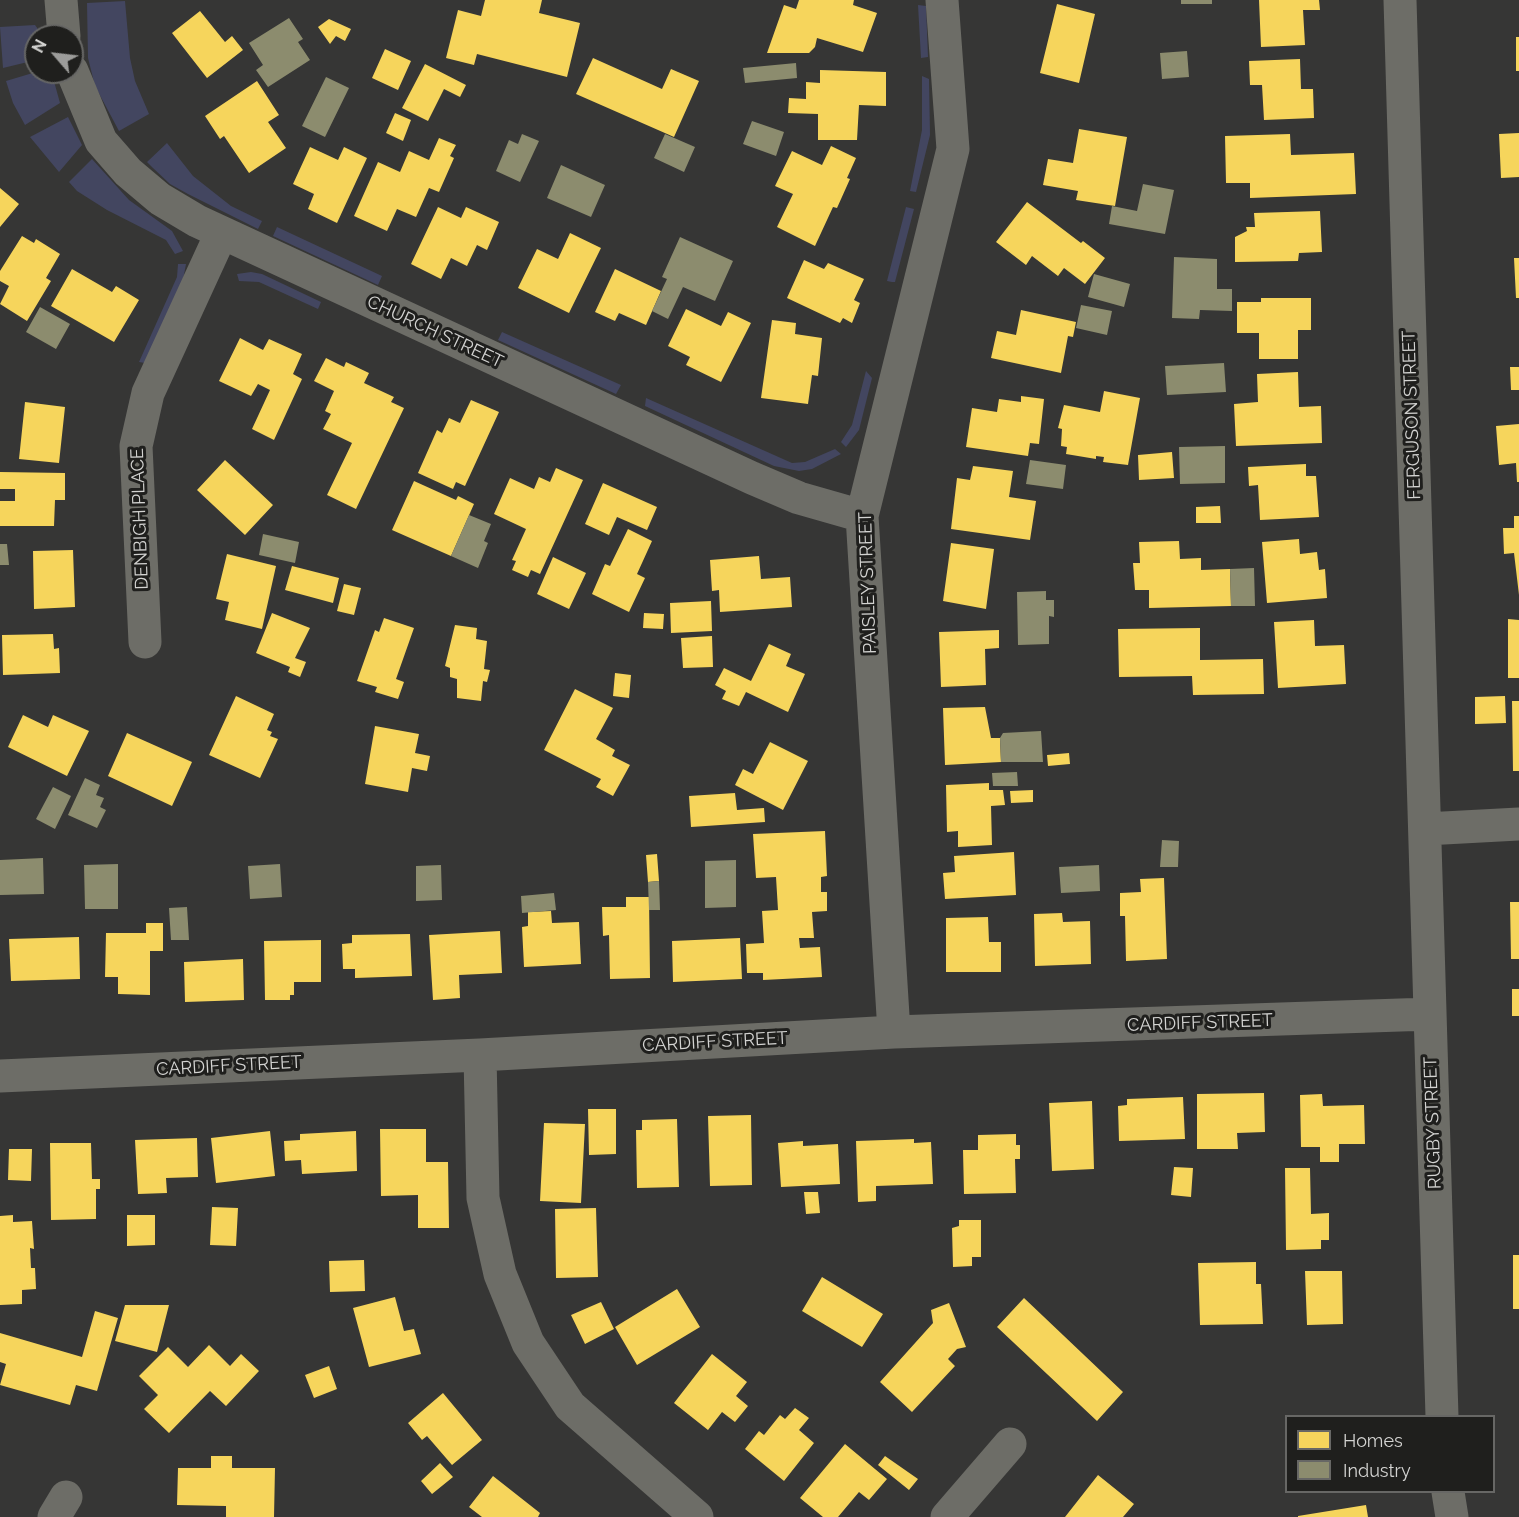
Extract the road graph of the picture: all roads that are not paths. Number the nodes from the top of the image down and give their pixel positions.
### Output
1 (61, 0) edge
2 (942, 0) edge
3 (1400, 0) edge
4 (63, 24) edge
5 (77, 84) edge
6 (221, 234) junction
7 (862, 516) junction
8 (145, 642) dead end
9 (1519, 824) edge
10 (1425, 829) junction
11 (1430, 1014) junction
12 (894, 1032) junction
13 (480, 1055) junction
14 (0, 1076) edge
15 (1442, 1415) edge
16 (1010, 1443) dead end
17 (1448, 1493) edge
18 (697, 1517) edge
19 (947, 1517) edge
20 (1452, 1517) edge

1 - 4 street
2 - 7 street, PAISLEY STREET
3 - 10 street, FERGUSON STREET
5 - 6 street, CHURCH STREET
6 - 7 street, CHURCH STREET
6 - 8 street, DENBIGH PLACE
7 - 12 street, PAISLEY STREET
9 - 10 street
10 - 11 street, RUGBY STREET
11 - 12 street, CARDIFF STREET
11 - 15 street, RUGBY STREET
12 - 13 street, CARDIFF STREET
13 - 14 street, CARDIFF STREET
13 - 18 street
16 - 19 street
17 - 20 street

